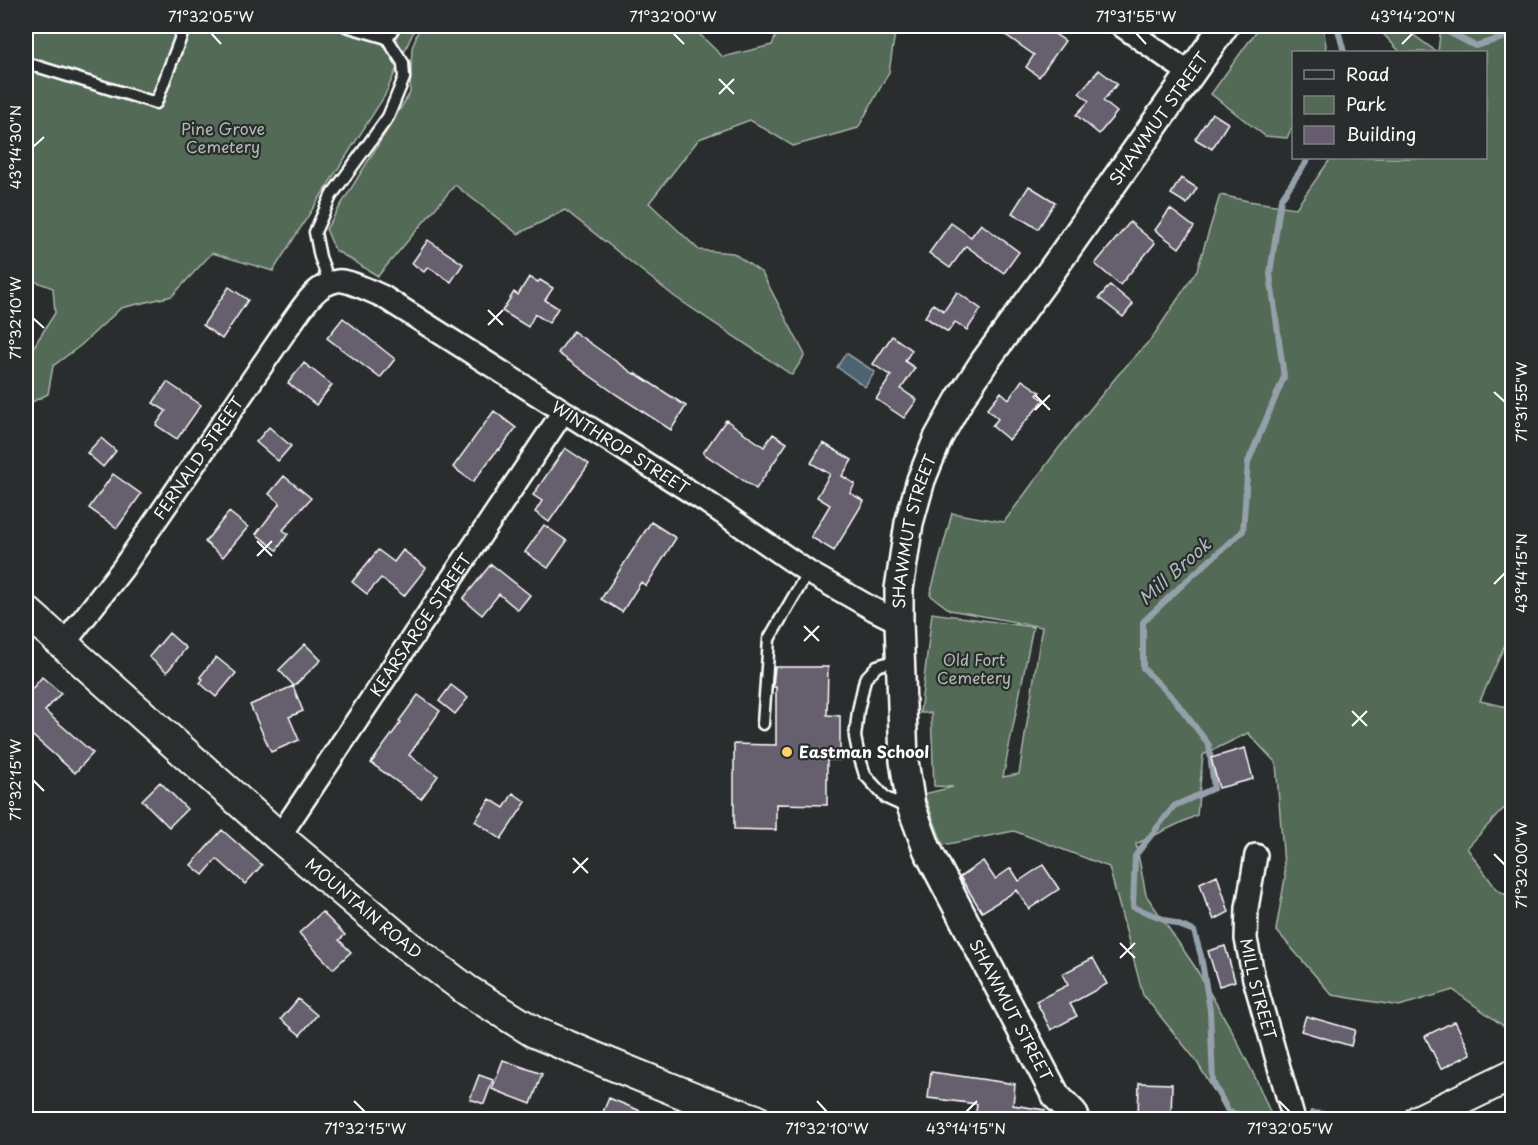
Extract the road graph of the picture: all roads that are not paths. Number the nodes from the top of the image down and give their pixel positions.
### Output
1 (185, 26) edge
2 (346, 26) edge
3 (395, 26) edge
4 (1122, 26) edge
5 (1224, 26) edge
6 (387, 38) junction
7 (26, 63) edge
8 (1189, 73) junction
9 (334, 282) junction
10 (563, 412) junction
11 (808, 572) junction
12 (26, 611) edge
13 (899, 622) junction
14 (63, 645) junction
15 (900, 659) junction
16 (763, 724) dead end
17 (912, 810) junction
18 (279, 837) junction
19 (1257, 855) dead end
20 (1512, 1075) edge
21 (1056, 1108) edge
22 (756, 1119) edge
23 (1076, 1119) edge
24 (1294, 1119) edge
25 (1419, 1119) edge

1 - 7 lane
2 - 6 lane
3 - 6 lane
4 - 8 street
5 - 8 street, SHAWMUT STREET
6 - 9 lane
8 - 13 street, SHAWMUT STREET
9 - 10 street, WINTHROP STREET
9 - 14 street, FERNALD STREET
10 - 11 street, WINTHROP STREET
10 - 18 street, KEARSARGE STREET
11 - 13 street, WINTHROP STREET
11 - 16 lane
12 - 14 main road, MOUNTAIN ROAD
13 - 15 street, SHAWMUT STREET
14 - 18 main road, MOUNTAIN ROAD
15 - 17 street, SHAWMUT STREET
15 - 17 lane
17 - 21 street, SHAWMUT STREET
18 - 22 main road, MOUNTAIN ROAD
19 - 24 street, MILL STREET
20 - 25 main road
21 - 23 street, SHAWMUT STREET

